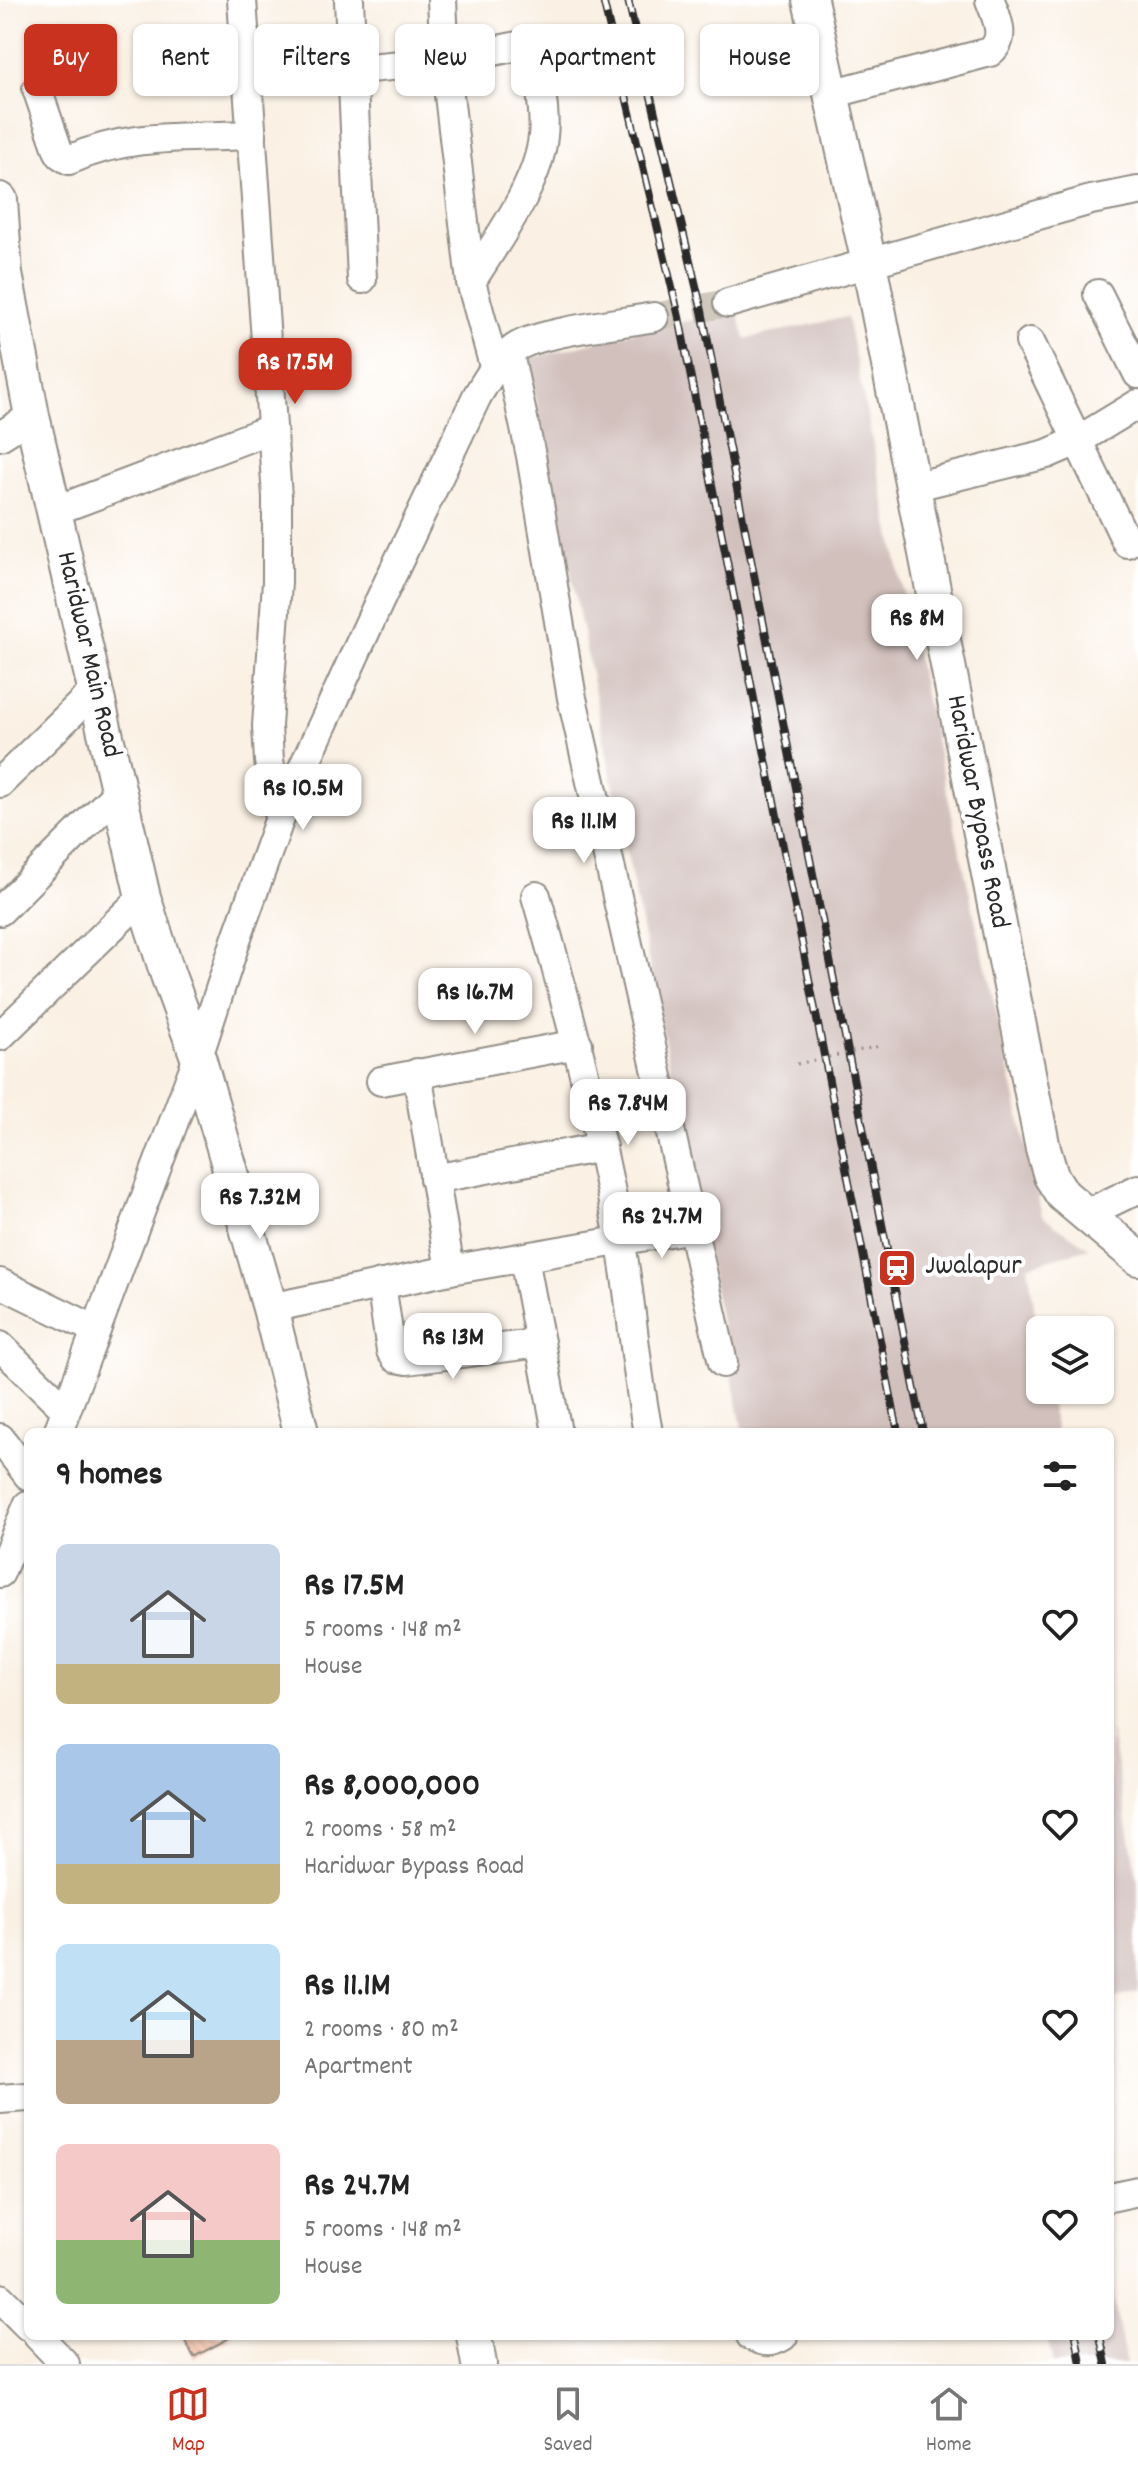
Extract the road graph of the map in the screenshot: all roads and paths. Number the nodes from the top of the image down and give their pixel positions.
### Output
1 (242, 0) edge
2 (349, 0) edge
3 (442, 0) edge
4 (810, 0) edge
5 (990, 0) edge
6 (350, 24) edge
7 (443, 24) edge
8 (495, 51) edge
9 (254, 78) edge
10 (248, 79) junction
11 (831, 94) junction
12 (39, 96) edge
13 (353, 96) edge
14 (449, 96) edge
15 (252, 135) junction
16 (1138, 191) edge
17 (0, 200) edge
18 (2, 260) edge
19 (869, 263) junction
20 (362, 279) dead end
21 (471, 282) junction
22 (1098, 294) dead end
23 (728, 303) tunnel mouth
24 (654, 317) tunnel mouth
25 (1030, 342) dead end
26 (502, 360) junction
27 (1138, 374) edge
28 (1138, 404) edge
29 (32, 416) junction
30 (271, 429) junction
31 (0, 436) edge
32 (1077, 441) junction
33 (912, 487) junction
34 (54, 511) junction
35 (1127, 543) dead end
36 (95, 690) junction
37 (0, 783) edge
38 (119, 791) junction
39 (280, 818) junction
40 (536, 896) dead end
41 (143, 897) junction
42 (0, 911) edge
43 (0, 1036) edge
44 (578, 1044) junction
45 (880, 1046) dead end
46 (198, 1057) junction
47 (797, 1064) dead end
48 (417, 1073) junction
49 (381, 1081) dead end
50 (602, 1147) junction
51 (434, 1179) junction
52 (1138, 1189) edge
53 (1086, 1214) junction
54 (693, 1228) junction
55 (621, 1242) junction
56 (524, 1258) junction
57 (1138, 1258) edge
58 (450, 1270) junction
59 (0, 1283) edge
60 (381, 1284) junction
61 (270, 1308) junction
62 (96, 1330) junction
63 (540, 1343) junction
64 (0, 1346) edge
65 (723, 1363) dead end
66 (62, 1421) edge
67 (279, 1428) edge
68 (300, 1428) edge
69 (556, 1428) edge
70 (647, 1428) edge
71 (0, 1438) edge
72 (24, 1470) edge
73 (24, 1514) edge
74 (1, 1564) edge
75 (24, 2097) edge
76 (0, 2099) edge
77 (1138, 2191) edge
78 (1114, 2196) edge
79 (0, 2298) edge
80 (24, 2322) edge
81 (42, 2340) edge
82 (457, 2340) edge
83 (475, 2340) edge
84 (65, 2364) edge
85 (462, 2364) edge
86 (479, 2364) edge

1 - 10 street
2 - 6 street
3 - 7 street
4 - 11 main road, Haridwar Bypass Road
5 - 11 street
8 - 21 street
9 - 10 street
10 - 15 street
11 - 19 main road, Haridwar Bypass Road
12 - 15 street
13 - 20 street
14 - 21 street
15 - 30 street
16 - 19 street
17 - 18 main road, Haridwar Main Road
18 - 29 main road, Haridwar Main Road
19 - 23 street
19 - 33 main road, Haridwar Bypass Road
21 - 26 street
22 - 27 street
24 - 26 street
25 - 32 street
26 - 39 street
26 - 54 street
28 - 32 street
29 - 31 street
29 - 34 main road, Haridwar Main Road
30 - 34 street
30 - 39 street
32 - 33 street
32 - 35 street
33 - 53 main road, Haridwar Bypass Road
34 - 36 main road, Haridwar Main Road
36 - 37 street
36 - 38 main road, Haridwar Main Road
38 - 41 main road, Haridwar Main Road
38 - 42 street
39 - 46 street
40 - 44 street
41 - 43 street
41 - 46 main road, Haridwar Main Road
44 - 48 street
44 - 50 street
45 - 47 path, bridge
46 - 61 main road, Haridwar Main Road
46 - 62 street
46 - 67 main road, Haridwar Main Road
48 - 49 street
48 - 51 street
50 - 51 street
50 - 55 street
51 - 58 street
52 - 53 street
53 - 57 main road, Haridwar Bypass Road
54 - 55 street
54 - 65 street
55 - 56 street
55 - 70 street
56 - 58 street
56 - 63 street
58 - 60 street
59 - 62 street
60 - 61 street
60 - 63 street
61 - 68 main road, Haridwar Main Road
62 - 66 street
63 - 69 street
64 - 66 street
71 - 72 street
73 - 74 street
75 - 76 street
77 - 78 street
79 - 80 street
81 - 84 street
82 - 85 main road
83 - 86 main road

